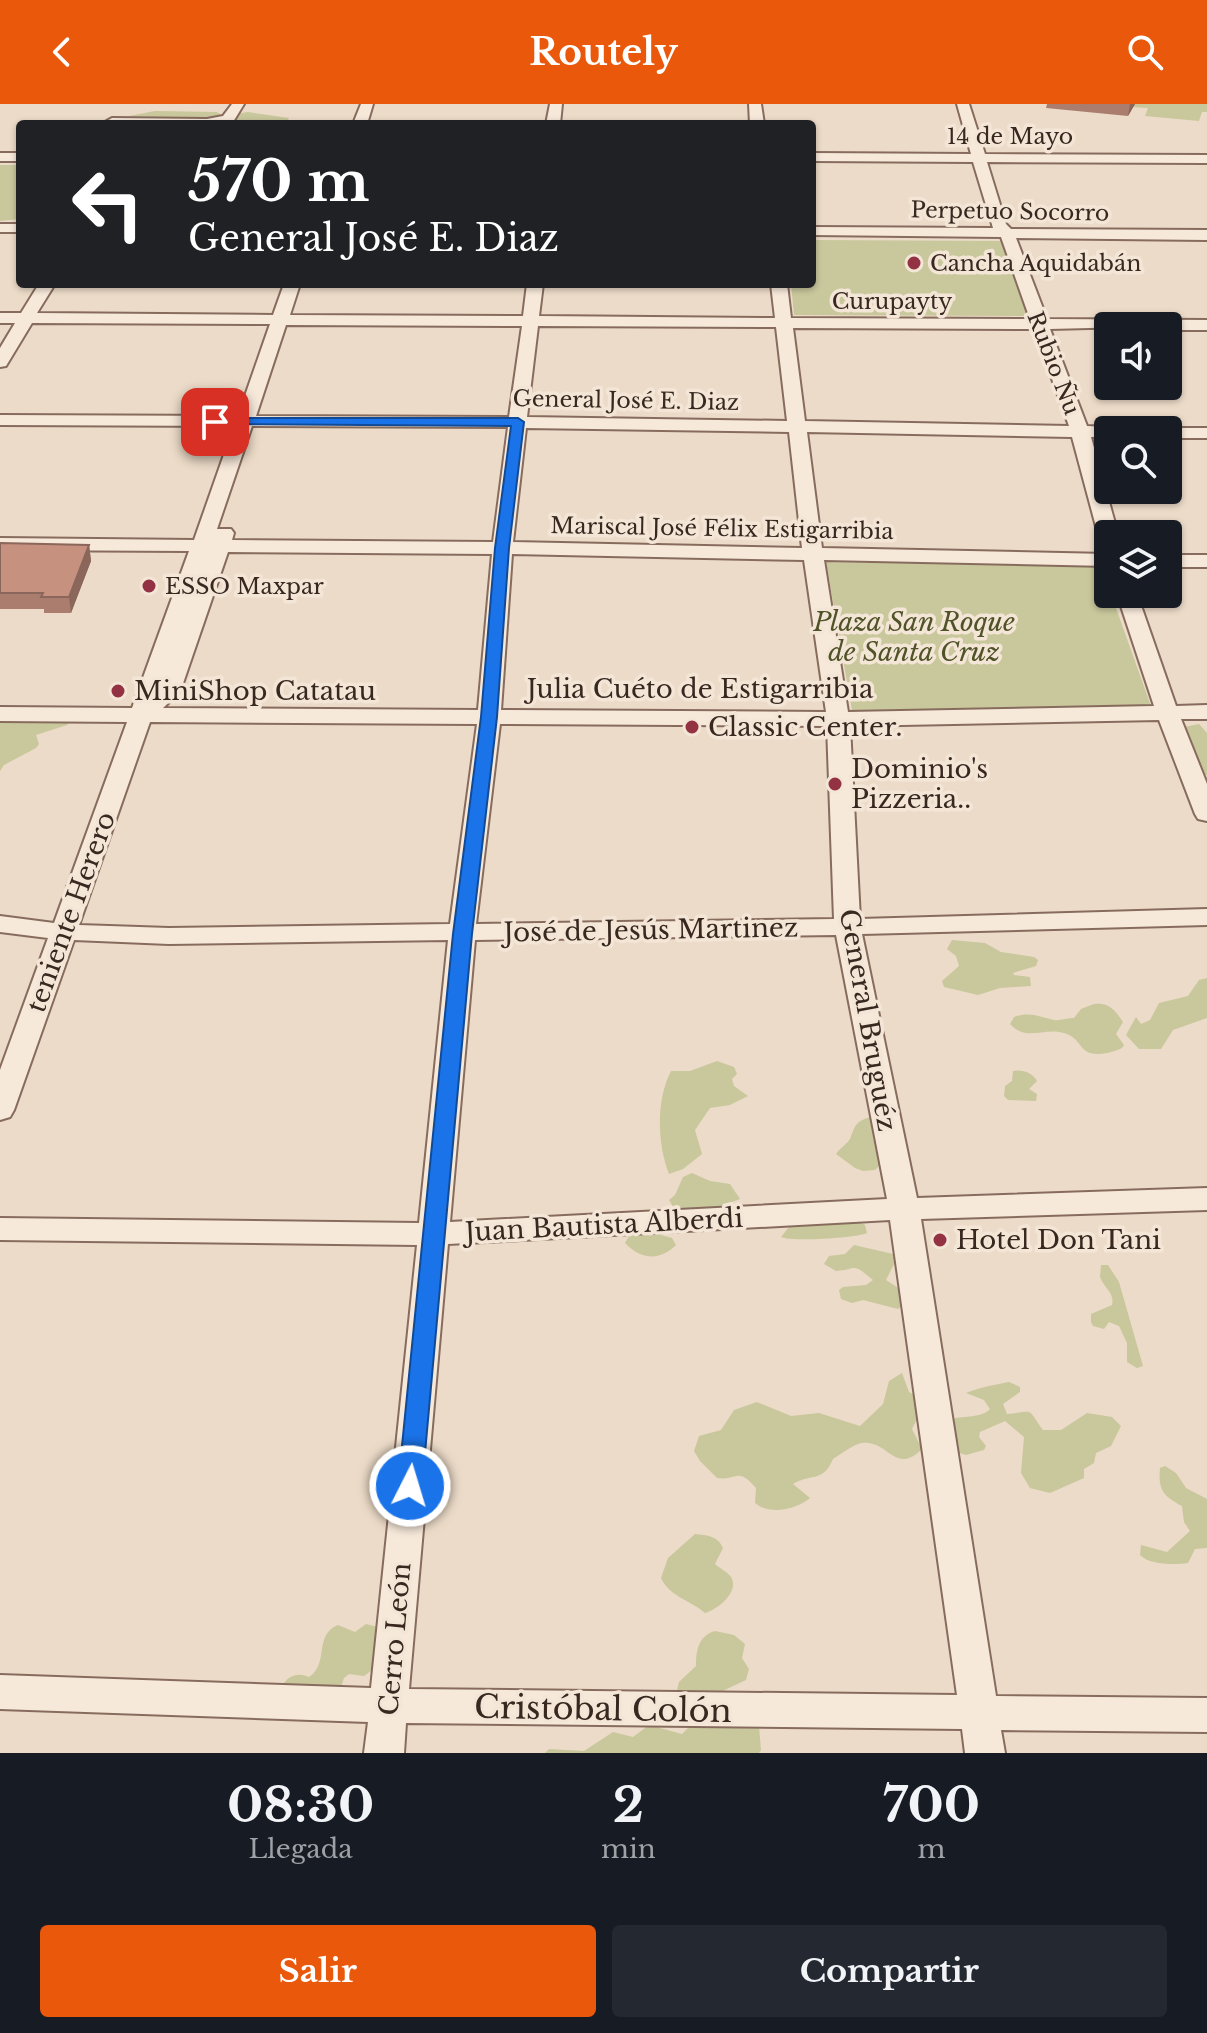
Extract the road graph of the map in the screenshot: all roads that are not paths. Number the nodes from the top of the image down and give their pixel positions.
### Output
1 (238, 104) edge
2 (963, 104) edge
3 (223, 120) edge
4 (816, 157) edge
5 (982, 158) junction
6 (1207, 159) edge
7 (816, 231) edge
8 (1007, 233) junction
9 (1207, 235) edge
10 (45, 288) edge
11 (292, 288) edge
12 (306, 288) edge
13 (535, 288) edge
14 (780, 288) edge
15 (0, 318) edge
16 (26, 318) junction
17 (288, 320) junction
18 (531, 321) junction
19 (784, 322) junction
20 (1039, 324) junction
21 (1207, 325) edge
22 (0, 362) edge
23 (0, 420) edge
24 (254, 422) junction
25 (518, 422) junction
26 (798, 426) junction
27 (1080, 432) junction
28 (1094, 432) edge
29 (1182, 433) edge
30 (1207, 433) edge
31 (1104, 520) edge
32 (0, 544) edge
33 (210, 546) junction
34 (502, 548) junction
35 (813, 553) junction
36 (1094, 560) edge
37 (1182, 561) edge
38 (1207, 561) edge
39 (1132, 608) edge
40 (1167, 712) junction
41 (1207, 712) edge
42 (0, 714) edge
43 (141, 715) junction
44 (489, 717) junction
45 (838, 719) junction
46 (1207, 814) edge
47 (1207, 917) edge
48 (0, 924) edge
49 (847, 927) junction
50 (63, 932) junction
51 (462, 934) junction
52 (0, 1110) edge
53 (1207, 1199) edge
54 (904, 1209) junction
55 (0, 1229) edge
56 (434, 1234) junction
57 (0, 1692) edge
58 (389, 1706) junction
59 (980, 1714) junction
60 (1207, 1715) edge
61 (384, 1753) edge
62 (985, 1753) edge

1 - 3 street
2 - 5 street, Rubio Ñu
4 - 5 street, 14 de Mayo
5 - 6 street, 14 de Mayo
5 - 8 street, Rubio Ñu
7 - 8 street, Perpetuo Socorro
8 - 9 street, Perpetuo Socorro
8 - 20 street, Rubio Ñu
10 - 16 street
11 - 17 street
12 - 17 street
13 - 18 street, Cerro León
14 - 19 street, General Bruguéz
15 - 16 street, Curupayty
16 - 17 street, Curupayty
16 - 22 street
17 - 18 street, Curupayty
17 - 24 street
18 - 19 street, Curupayty
18 - 25 street, Cerro León
19 - 20 street, Curupayty
19 - 26 street, General Bruguéz
20 - 21 street, Curupayty
20 - 27 street, Rubio Ñu
23 - 24 street, General José E. Diaz
24 - 25 street, General José E. Diaz
24 - 33 street
25 - 26 street, General José E. Diaz
25 - 34 street, Cerro León
26 - 27 street, General José E. Diaz
26 - 35 street, General Bruguéz
27 - 28 street, General José E. Diaz
27 - 31 street, Rubio Ñu
29 - 30 street
32 - 33 street, Mariscal José Félix Estigarribia
33 - 34 street, Mariscal José Félix Estigarribia
33 - 43 street
34 - 35 street, Mariscal José Félix Estigarribia
34 - 44 street, Cerro León
35 - 36 street, Mariscal José Félix Estigarribia
35 - 45 street, General Bruguéz
37 - 38 street
39 - 40 street
40 - 41 street, Julia Cuéto de Estigarribia
40 - 45 street, Julia Cuéto de Estigarribia
40 - 46 street
42 - 43 street, Julia Cuéto de Estigarribia
43 - 44 street, Julia Cuéto de Estigarribia
43 - 50 street, teniente Herero
44 - 45 street, Julia Cuéto de Estigarribia
44 - 51 street, Cerro León
45 - 49 street, General Bruguéz
47 - 49 street, José de Jesús Martinez
48 - 50 street, José de Jesús Martinez
49 - 51 street, José de Jesús Martinez
49 - 54 street, General Bruguéz
50 - 51 street, José de Jesús Martinez
50 - 52 street, teniente Herero
51 - 56 street, Cerro León
53 - 54 street, Juan Bautista Alberdi
54 - 56 street, Juan Bautista Alberdi
54 - 59 street, General Bruguéz
55 - 56 street, Juan Bautista Alberdi
56 - 58 street, Cerro León
57 - 58 street, Cristóbal Colón
58 - 59 street, Cristóbal Colón
58 - 61 street, Cerro León
59 - 60 street, Cristóbal Colón
59 - 62 street, General Bruguéz

